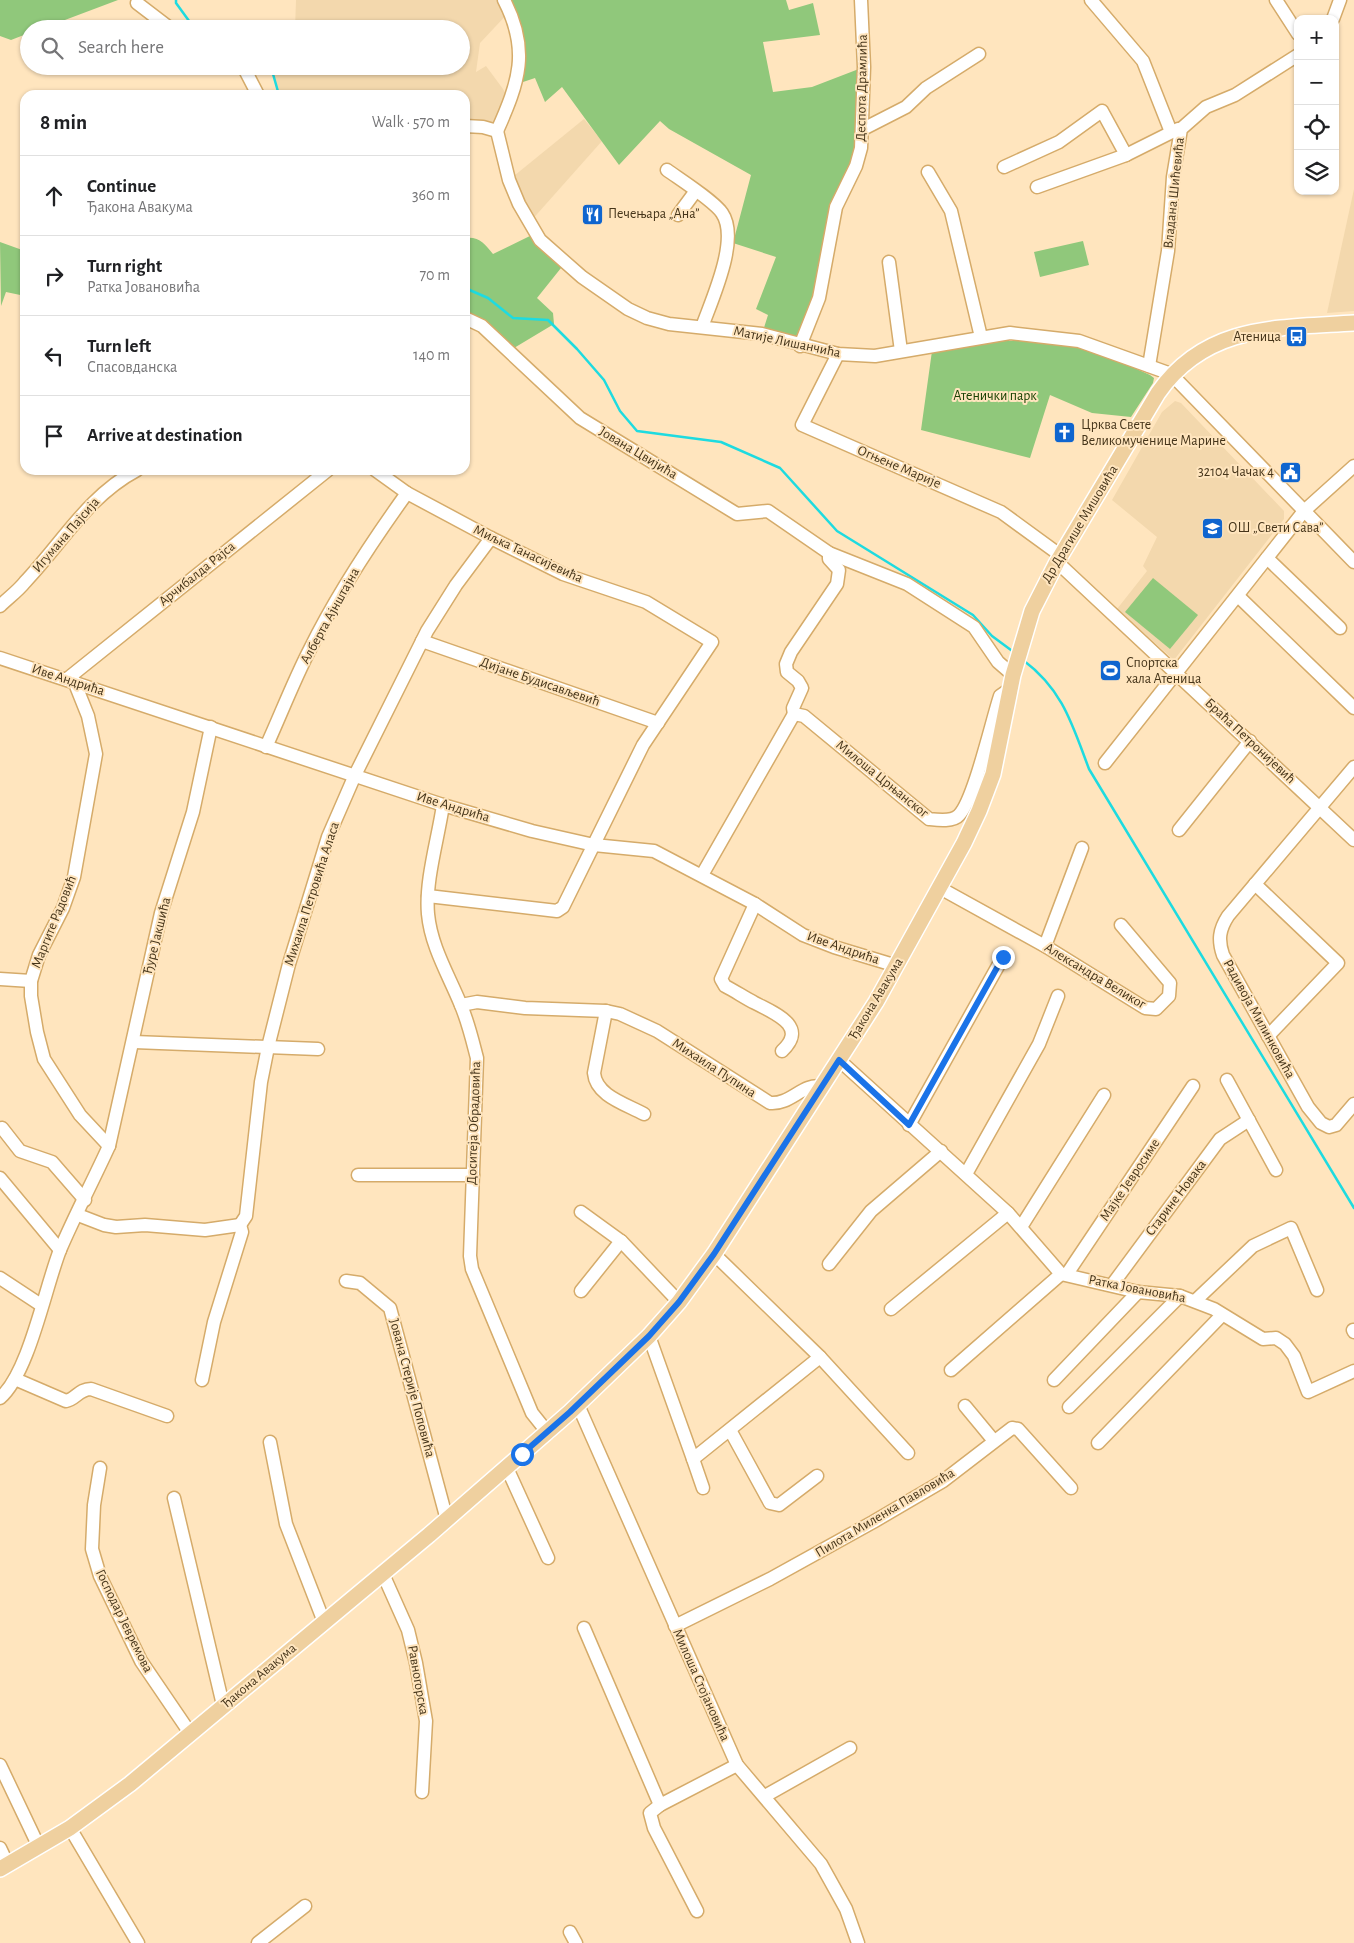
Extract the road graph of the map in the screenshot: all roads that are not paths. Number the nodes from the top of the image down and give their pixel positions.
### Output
1 (504, 0) edge
2 (861, 0) edge
3 (1091, 0) edge
4 (1276, 0) edge
5 (1340, 0) edge
6 (136, 3) dead end
7 (1334, 15) edge
8 (159, 20) edge
9 (1294, 28) edge
10 (979, 54) dead end
11 (1294, 58) edge
12 (248, 75) edge
13 (255, 90) edge
14 (470, 126) edge
15 (863, 129) junction
16 (1176, 130) junction
17 (497, 131) junction
18 (1126, 154) junction
19 (1004, 167) dead end
20 (668, 170) dead end
21 (928, 172) dead end
22 (1037, 187) dead end
23 (695, 192) junction
24 (678, 215) dead end
25 (888, 262) dead end
26 (470, 320) edge
27 (1354, 322) edge
28 (702, 327) junction
29 (981, 338) junction
30 (800, 346) junction
31 (901, 351) junction
32 (838, 354) junction
33 (1149, 366) junction
34 (1171, 374) junction
35 (1354, 466) edge
36 (130, 475) edge
37 (322, 475) edge
38 (382, 475) edge
39 (406, 493) junction
40 (1304, 511) junction
41 (491, 538) junction
42 (829, 553) junction
43 (1058, 558) junction
44 (1267, 558) junction
45 (1354, 562) edge
46 (1238, 596) junction
47 (0, 606) edge
48 (1340, 628) dead end
49 (422, 641) junction
50 (0, 658) edge
51 (1176, 673) junction
52 (1012, 678) junction
53 (71, 680) junction
54 (1354, 708) edge
55 (794, 714) junction
56 (658, 723) junction
57 (211, 728) junction
58 (1250, 741) junction
59 (266, 747) junction
60 (1105, 763) dead end
61 (1354, 766) edge
62 (355, 775) junction
63 (444, 805) junction
64 (1320, 807) junction
65 (1179, 830) dead end
66 (1354, 840) edge
67 (594, 845) junction
68 (1082, 848) dead end
69 (702, 875) junction
70 (1255, 884) junction
71 (940, 888) junction
72 (428, 896) junction
73 (755, 904) junction
74 (1121, 925) dead end
75 (1045, 946) junction
76 (1003, 957) dead end
77 (897, 966) junction
78 (0, 979) edge
79 (31, 981) junction
80 (1058, 996) dead end
81 (461, 1005) junction
82 (606, 1011) junction
83 (1268, 1036) junction
84 (134, 1042) junction
85 (268, 1047) junction
86 (318, 1049) dead end
87 (782, 1051) dead end
88 (839, 1060) junction
89 (1226, 1080) dead end
90 (1193, 1086) dead end
91 (822, 1087) junction
92 (1104, 1095) dead end
93 (1354, 1104) edge
94 (644, 1114) dead end
95 (1248, 1120) junction
96 (909, 1125) junction
97 (2, 1128) dead end
98 (109, 1146) junction
99 (940, 1151) junction
100 (1276, 1170) dead end
101 (358, 1174) dead end
102 (966, 1174) junction
103 (473, 1175) junction
104 (0, 1178) edge
105 (85, 1200) junction
106 (581, 1212) dead end
107 (1008, 1213) junction
108 (78, 1214) junction
109 (240, 1225) junction
110 (1020, 1227) junction
111 (620, 1241) junction
112 (60, 1250) junction
113 (714, 1254) junction
114 (829, 1264) dead end
115 (1064, 1274) junction
116 (0, 1278) edge
117 (346, 1281) dead end
118 (1112, 1285) junction
119 (1317, 1290) dead end
120 (581, 1291) dead end
121 (1138, 1292) junction
122 (1180, 1296) junction
123 (1195, 1301) junction
124 (679, 1302) junction
125 (41, 1305) junction
126 (891, 1310) dead end
127 (1222, 1315) junction
128 (649, 1336) junction
129 (820, 1357) junction
130 (951, 1370) dead end
131 (1354, 1371) edge
132 (15, 1379) junction
133 (202, 1380) dead end
134 (1054, 1380) dead end
135 (0, 1398) edge
136 (578, 1405) junction
137 (965, 1406) dead end
138 (1069, 1407) dead end
139 (168, 1416) dead end
140 (730, 1430) junction
141 (548, 1433) junction
142 (994, 1441) junction
143 (270, 1442) dead end
144 (1098, 1443) dead end
145 (908, 1453) dead end
146 (693, 1459) junction
147 (100, 1468) dead end
148 (508, 1468) junction
149 (817, 1476) dead end
150 (703, 1488) dead end
151 (1071, 1488) dead end
152 (174, 1498) dead end
153 (447, 1520) junction
154 (548, 1558) dead end
155 (383, 1574) junction
156 (324, 1622) junction
157 (675, 1626) junction
158 (584, 1628) dead end
159 (223, 1706) junction
160 (190, 1733) junction
161 (850, 1748) dead end
162 (0, 1765) edge
163 (737, 1765) junction
164 (422, 1792) dead end
165 (765, 1796) junction
166 (660, 1805) junction
167 (70, 1828) junction
168 (39, 1847) junction
169 (0, 1848) edge
170 (4, 1867) edge
171 (305, 1906) dead end
172 (697, 1911) dead end
173 (138, 1943) edge
174 (258, 1943) edge
175 (858, 1943) edge

1 - 17 street
2 - 15 street, Деспота Драмлића
3 - 16 street
4 - 9 street
5 - 7 street
6 - 8 street
10 - 15 street
11 - 16 street, Владана Шићевића
12 - 13 street
14 - 17 street
15 - 30 street, Деспота Драмлића
16 - 18 street
16 - 33 street, Владана Шићевића
17 - 28 street, Матије Лишанчића
18 - 19 street
18 - 22 street
20 - 23 street
21 - 29 street
23 - 24 street
23 - 28 street
25 - 31 street
26 - 42 street, Јована Цвијића
27 - 34 main road, Др Драгише Мишовића
28 - 30 street, Матије Лишанчића
29 - 31 street, Матије Лишанчића
29 - 33 street, Матије Лишанчића
30 - 32 street, Матије Лишанчића
31 - 32 street, Матије Лишанчића
32 - 43 street, Огњене Марије
33 - 34 street, Матије Лишанчића
34 - 40 street
34 - 43 main road, Др Драгише Мишовића
35 - 40 street
36 - 47 street, Игумана Пајсија
37 - 53 street, Арчибалда Рајса
38 - 39 street, Миљка Танасијевића
39 - 41 street, Миљка Танасијевића
39 - 59 street, Алберта Ајнштајна
40 - 44 street
40 - 45 street
41 - 49 street, Михаила Петровића Аласа
41 - 56 street, Миљка Танасијевића
42 - 52 street, Јована Цвијића
42 - 55 street
43 - 51 street, Браћа Петронијевић
43 - 52 main road, Др Драгише Мишовића
44 - 46 street
44 - 48 street
46 - 51 street
46 - 54 street
49 - 56 street, Дијане Будисављевић
49 - 62 street, Михаила Петровића Аласа
50 - 53 street, Иве Андрића
51 - 58 street, Браћа Петронијевић
51 - 60 street
52 - 55 street, Милоша Црњанског
52 - 71 main road, Ђакона Авакума
53 - 57 street, Иве Андрића
53 - 79 street, Маргите Радовић
55 - 69 street
56 - 67 street
57 - 59 street, Иве Андрића
57 - 84 street, Ђуре Јакшића
58 - 64 street, Браћа Петронијевић
58 - 65 street
59 - 62 street, Иве Андрића
61 - 64 street, Радивоја Милинковића
62 - 63 street, Иве Андрића
62 - 85 street, Михаила Петровића Аласа
63 - 67 street, Иве Андрића
63 - 72 street, Доситеја Обрадовића
64 - 66 street, Браћа Петронијевић
64 - 70 street, Радивоја Милинковића
67 - 69 street, Иве Андрића
67 - 72 street
68 - 75 street
69 - 73 street, Иве Андрића
70 - 83 street, Радивоја Милинковића
70 - 83 street
71 - 75 street, Александра Великог
71 - 77 main road, Ђакона Авакума
72 - 81 street, Доситеја Обрадовића
73 - 77 street, Иве Андрића
73 - 87 street
74 - 75 street, Александра Великог
76 - 96 street
77 - 88 main road, Ђакона Авакума
78 - 79 street
79 - 98 street, Маргите Радовић
80 - 102 street
81 - 82 street, Михаила Пупина
81 - 103 street, Доситеја Обрадовића
82 - 91 street, Михаила Пупина
82 - 94 street
83 - 93 street, Радивоја Милинковића
84 - 85 street
84 - 98 street, Ђуре Јакшића
85 - 86 street
85 - 109 street, Михаила Петровића Аласа
88 - 91 main road, Ђакона Авакума
88 - 96 street
89 - 95 street
90 - 115 street, Мајке Јевросиме
91 - 113 main road, Ђакона Авакума
92 - 110 street
95 - 100 street
95 - 118 street, Старине Новака
96 - 99 street
97 - 105 street
98 - 105 street
99 - 102 street
99 - 114 street
101 - 103 street
102 - 107 street
103 - 141 street, Доситеја Обрадовића
104 - 112 street
105 - 108 street
106 - 111 street
107 - 110 street
107 - 126 street
108 - 109 street
108 - 112 street
109 - 133 street, Михаила Петровића Аласа
110 - 115 street
111 - 120 street
111 - 124 street
112 - 125 street
113 - 124 main road, Ђакона Авакума
113 - 129 street
115 - 118 street, Ратка Јовановића
115 - 130 street, Мајке Јевросиме
116 - 125 street
117 - 153 street, Јована Стерије Поповића
118 - 121 street, Ратка Јовановића
119 - 123 street
121 - 122 street, Ратка Јовановића
121 - 134 street
122 - 123 street, Ратка Јовановића
122 - 138 street
123 - 127 street, Ратка Јовановића
124 - 128 main road, Ђакона Авакума
125 - 132 street
127 - 131 street, Ратка Јовановића
127 - 144 street
128 - 136 main road, Ђакона Авакума
128 - 146 street
129 - 140 street
129 - 145 street
132 - 135 street
132 - 139 street
136 - 141 main road, Ђакона Авакума
136 - 157 street, Милоша Стојановића
137 - 142 street
140 - 146 street
140 - 149 street
141 - 148 main road, Ђакона Авакума
142 - 151 street, Пилота Миленка Павловића
142 - 157 street, Пилота Миленка Павловића
143 - 156 street
146 - 150 street
147 - 160 street, Господар Јевремова
148 - 153 main road, Ђакона Авакума
148 - 154 street
152 - 159 street
153 - 155 main road, Ђакона Авакума
155 - 156 main road, Ђакона Авакума
155 - 164 street, Равногорска
156 - 159 main road, Ђакона Авакума
157 - 163 street, Милоша Стојановића
158 - 166 street
159 - 160 main road, Ђакона Авакума
160 - 167 main road, Ђакона Авакума
161 - 165 street
162 - 168 street
163 - 165 street, Милоша Стојановића
163 - 166 street
165 - 175 street, Милоша Стојановића
166 - 172 street
167 - 168 main road, Ђакона Авакума
167 - 173 street
168 - 170 main road, Ђакона Авакума
169 - 170 street
171 - 174 street

